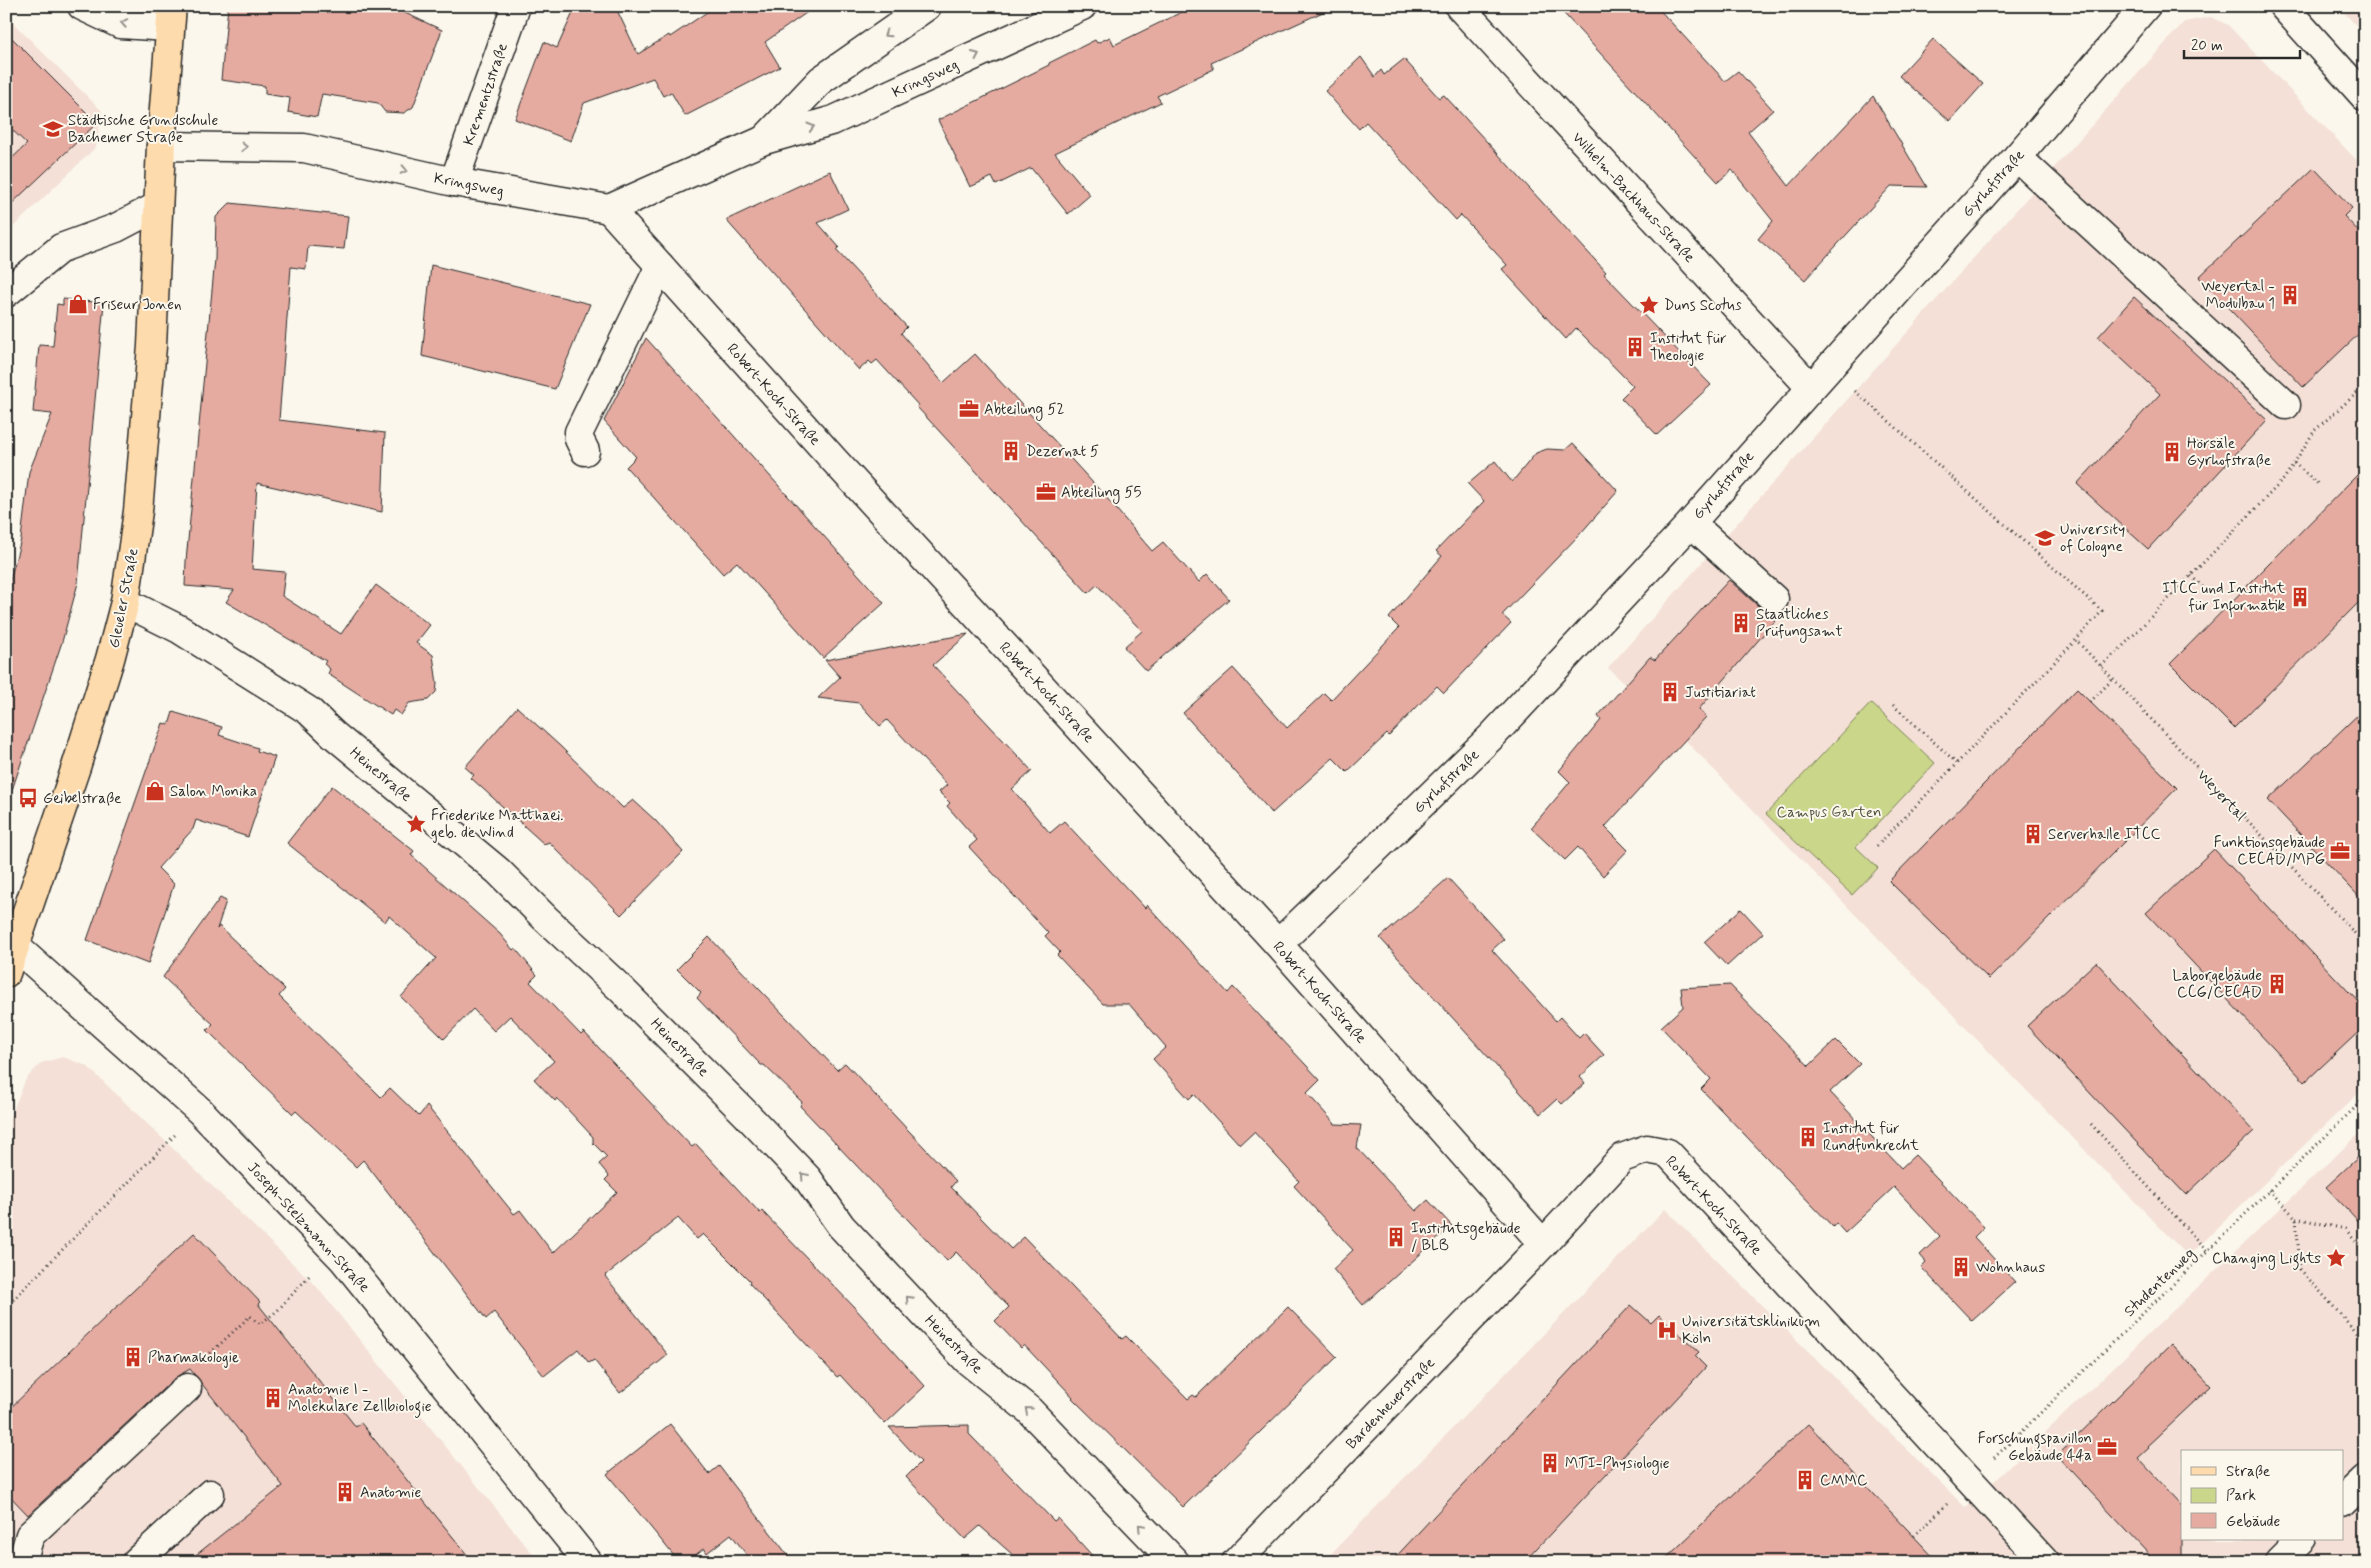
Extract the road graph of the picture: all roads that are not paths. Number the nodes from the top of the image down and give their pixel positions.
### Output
1 (82, 6) edge
2 (516, 6) edge
3 (927, 6) edge
4 (1082, 6) edge
5 (1459, 6) edge
6 (2146, 6) edge
7 (2283, 6) edge
8 (170, 17) edge
9 (2365, 97) edge
10 (764, 140) junction
11 (160, 146) junction
12 (2016, 157) junction
13 (454, 182) junction
14 (158, 206) junction
15 (609, 209) junction
16 (660, 266) junction
17 (6, 293) edge
18 (1810, 387) junction
19 (2286, 405) road end
20 (586, 451) dead end
21 (1691, 523) junction
22 (1774, 599) dead end
23 (125, 602) junction
24 (11, 942) edge
25 (1278, 944) junction
26 (6, 973) edge
27 (1543, 1244) junction
28 (187, 1388) dead end
29 (2365, 1479) edge
30 (210, 1494) dead end
31 (2344, 1499) edge
32 (2301, 1540) edge
33 (22, 1562) edge
34 (136, 1562) edge
35 (588, 1562) edge
36 (1175, 1562) edge
37 (1236, 1562) edge
38 (2045, 1562) edge
39 (2278, 1562) edge

8 -> 1 street
2 - 13 street, Krementzstraße
3 -> 10 street, Kringsweg
10 -> 4 street, Kringsweg
5 - 18 street, Wilhelm-Backhaus-Straße
6 - 12 street, Gyrhofstraße
7 - 9 street
8 - 11 main road, Gleueler Straße
10 - 15 street, Kringsweg
11 -> 13 street, Kringsweg
11 - 14 main road, Gleueler Straße
12 - 18 street, Gyrhofstraße
12 - 19 street
13 - 15 street, Kringsweg
14 - 17 street
14 - 23 main road, Gleueler Straße
15 - 16 street, Robert-Koch-Straße
16 - 20 street
16 - 25 street, Robert-Koch-Straße
18 - 21 street, Gyrhofstraße
21 - 22 street
21 - 25 street, Gyrhofstraße
23 - 24 main road, Gleueler Straße
36 -> 23 street, Heinestraße
24 - 26 main road, Gleueler Straße
24 - 35 street, Joseph-Stelzmann-Straße
25 - 27 street, Robert-Koch-Straße
27 - 37 street, Bardenheuerstraße
27 - 38 street, Robert-Koch-Straße
28 - 33 street
29 - 31 street
30 - 34 street
32 - 39 street

